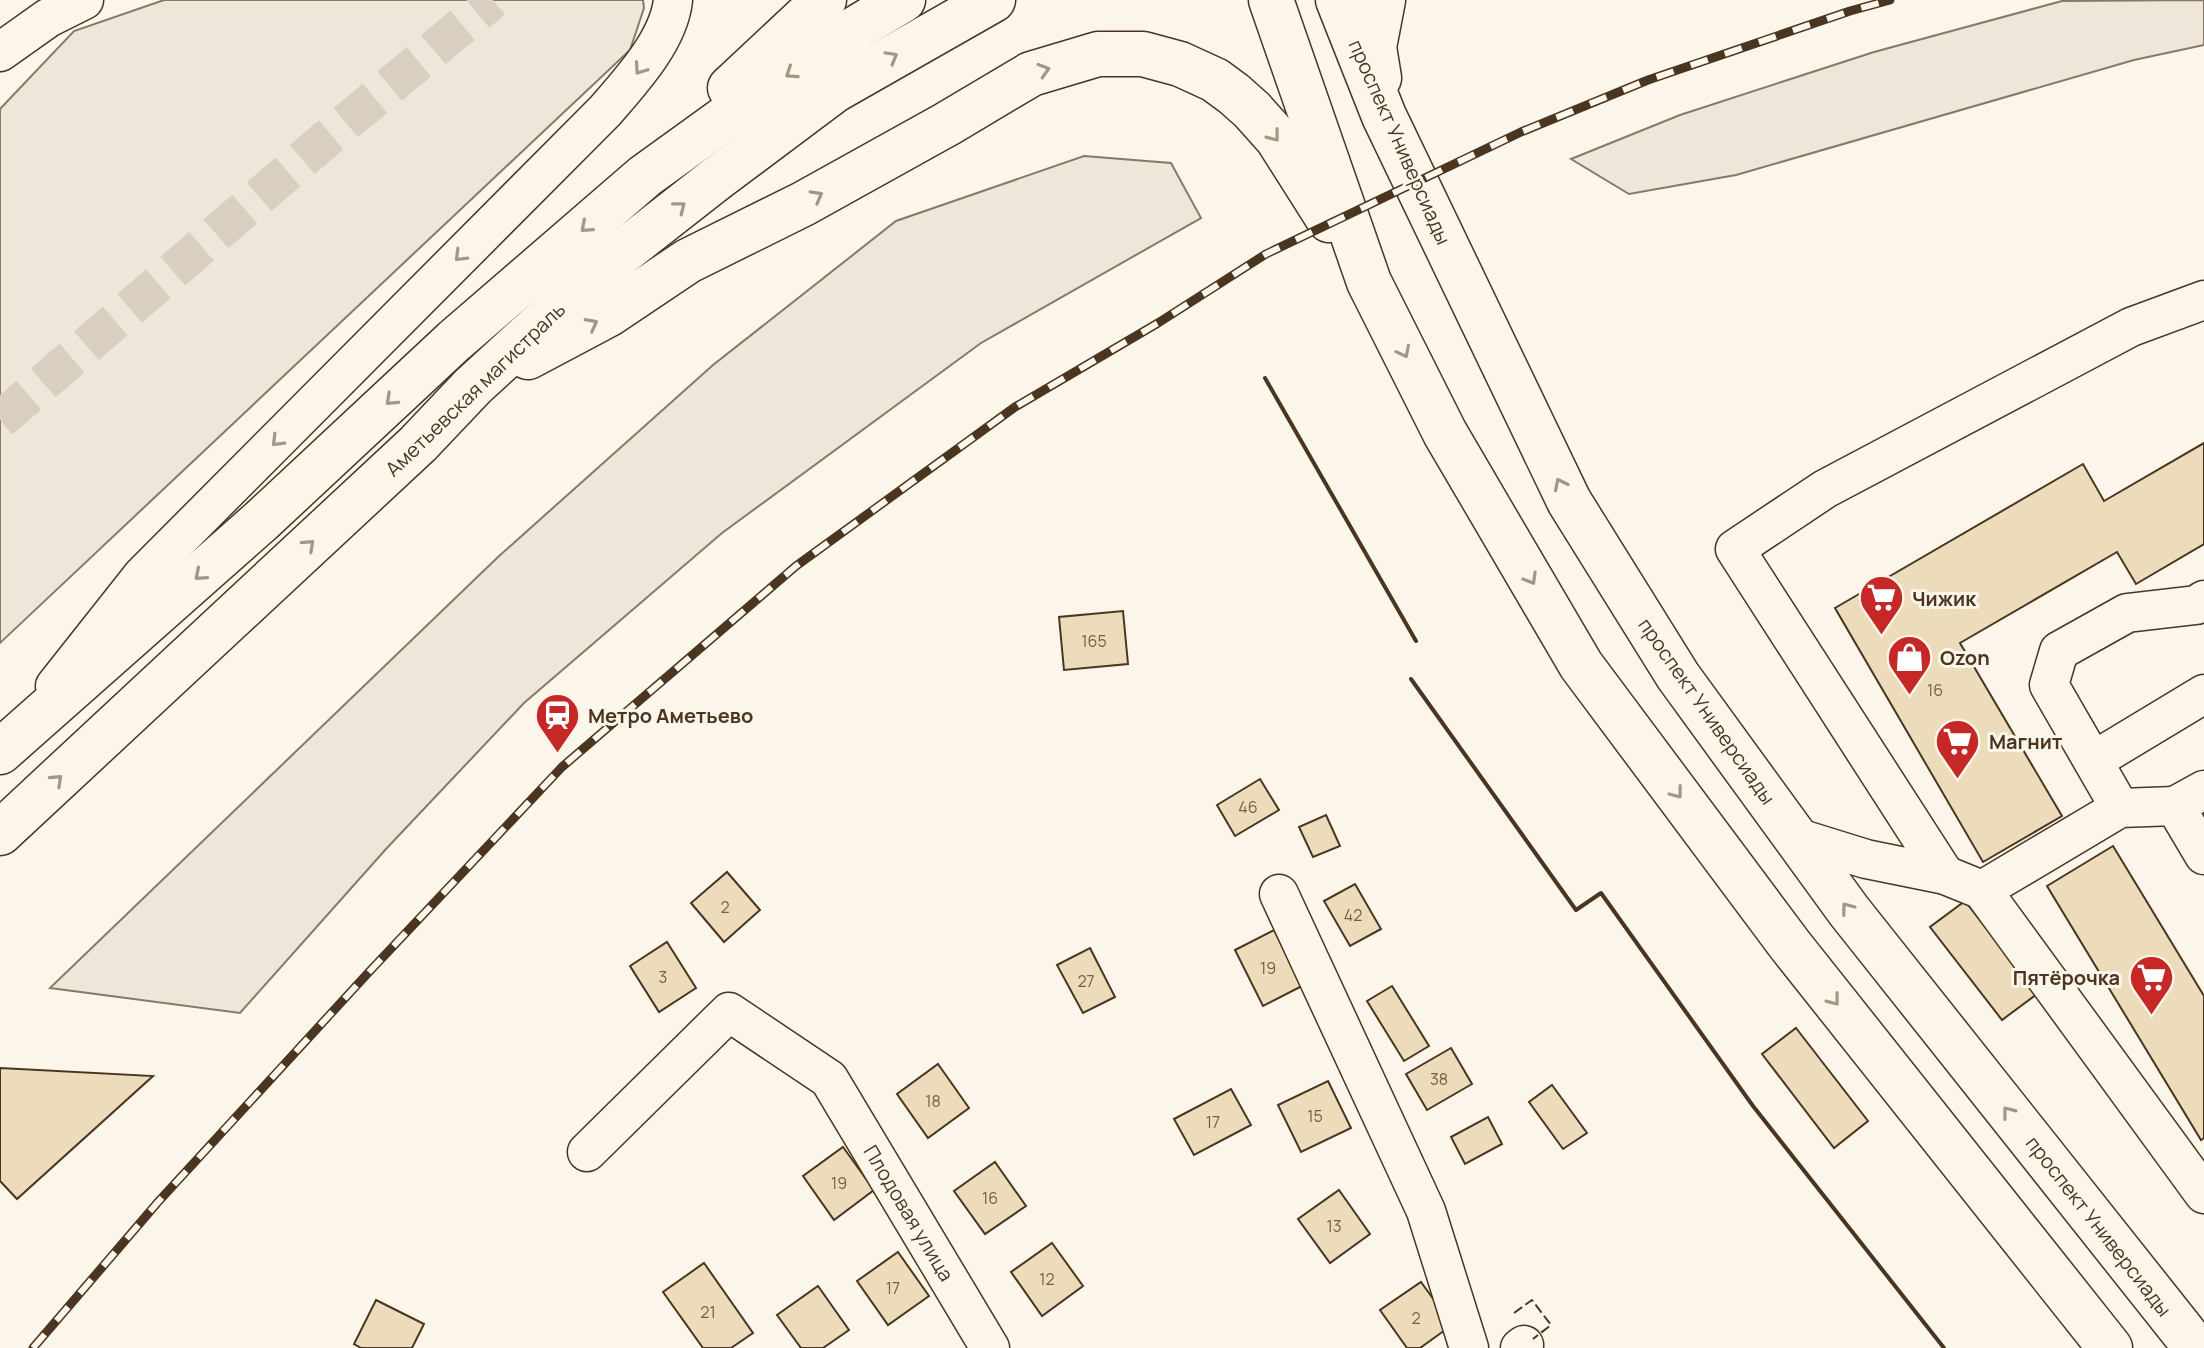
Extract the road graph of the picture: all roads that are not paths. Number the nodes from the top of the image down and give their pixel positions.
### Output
1 (84, 0) edge
2 (673, 0) edge
3 (824, 0) edge
4 (903, 0) edge
5 (993, 0) edge
6 (1271, 0) edge
7 (1338, 0) edge
8 (1383, 0) edge
9 (0, 52) edge
10 (1384, 116) junction
11 (645, 176) junction
12 (1369, 282) junction
13 (2204, 300) edge
14 (473, 386) junction
15 (2204, 600) edge
16 (2204, 694) edge
17 (7, 745) edge
18 (2093, 761) junction
19 (2190, 798) edge
20 (2120, 808) junction
21 (0, 833) edge
22 (1795, 837) junction
23 (2204, 855) edge
24 (1945, 875) junction
25 (1982, 890) junction
26 (1279, 894) dead end
27 (587, 1152) dead end
28 (2198, 1176) edge
29 (990, 1348) edge
30 (1469, 1348) edge
31 (2110, 1348) edge
32 (2196, 1348) edge

1 - 9 street
2 -> 17 street
3 - 11 main road
4 -> 11 main road
14 -> 5 main road, Аметьевская магистраль
6 - 12 main road
7 - 10 main road, проспект Универсиады
8 - 10 main road
22 -> 10 main road, проспект Универсиады
11 -> 17 main road
14 -> 12 main road
12 -> 31 main road
13 - 24 street
21 -> 14 main road, Аметьевская магистраль
15 - 18 street
16 - 18 street
18 - 20 street
19 - 20 street
19 - 23 street
20 - 25 street
22 - 24 street
32 -> 22 main road, проспект Универсиады
24 - 25 street
25 - 28 street
26 - 30 street
27 - 29 street, Плодовая улица

